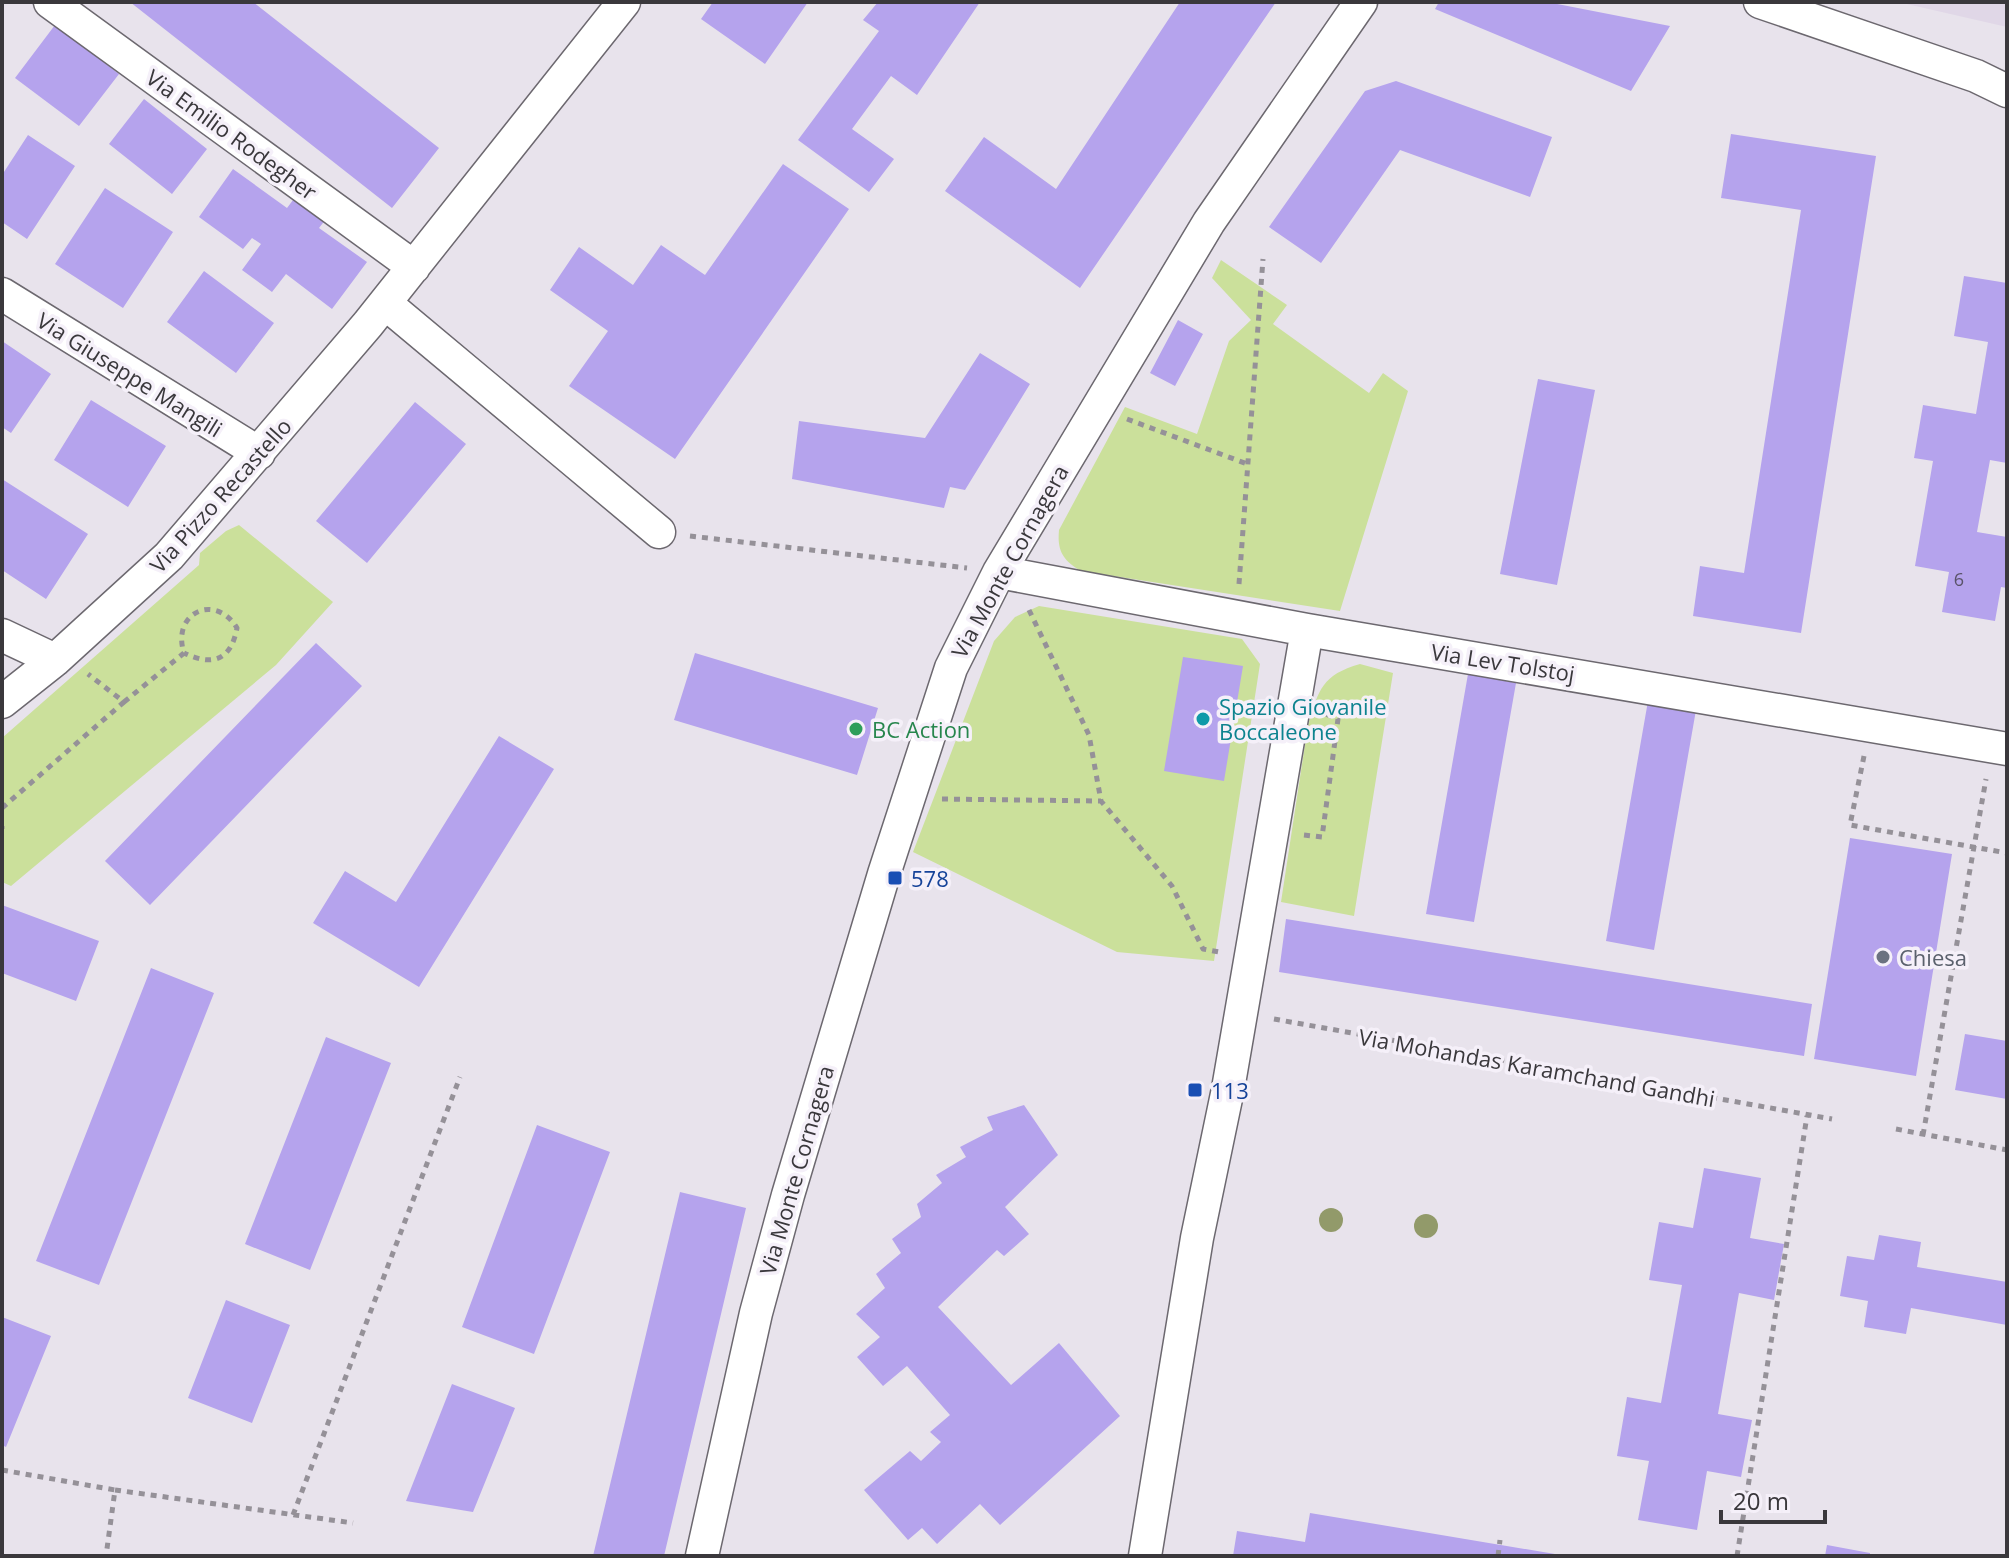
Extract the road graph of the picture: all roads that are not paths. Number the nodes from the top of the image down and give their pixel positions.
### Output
1 (50, 2) edge
2 (624, 2) edge
3 (1361, 2) edge
4 (1760, 2) edge
5 (2007, 91) edge
6 (414, 267) junction
7 (2, 294) edge
8 (385, 303) junction
9 (259, 453) junction
10 (659, 532) road end
11 (999, 572) junction
12 (1307, 630) junction
13 (2, 635) edge
14 (55, 660) junction
15 (2, 702) edge
16 (1999, 748) edge
17 (702, 1556) edge
18 (1145, 1556) edge

1 - 6 street, Via Emilio Rodegher
2 - 6 street, Via Pizzo Recastello
3 - 11 street, Via Monte Cornagera
4 - 5 street
6 - 8 street, Via Pizzo Recastello
7 - 9 street, Via Giuseppe Mangili
8 - 9 street, Via Pizzo Recastello
8 - 10 street
9 - 14 street, Via Pizzo Recastello
11 - 12 street, Via Lev Tolstoj
11 - 17 street, Via Monte Cornagera
12 - 16 street, Via Lev Tolstoj
12 - 18 street
13 - 14 street
14 - 15 street, Via Pizzo Recastello

